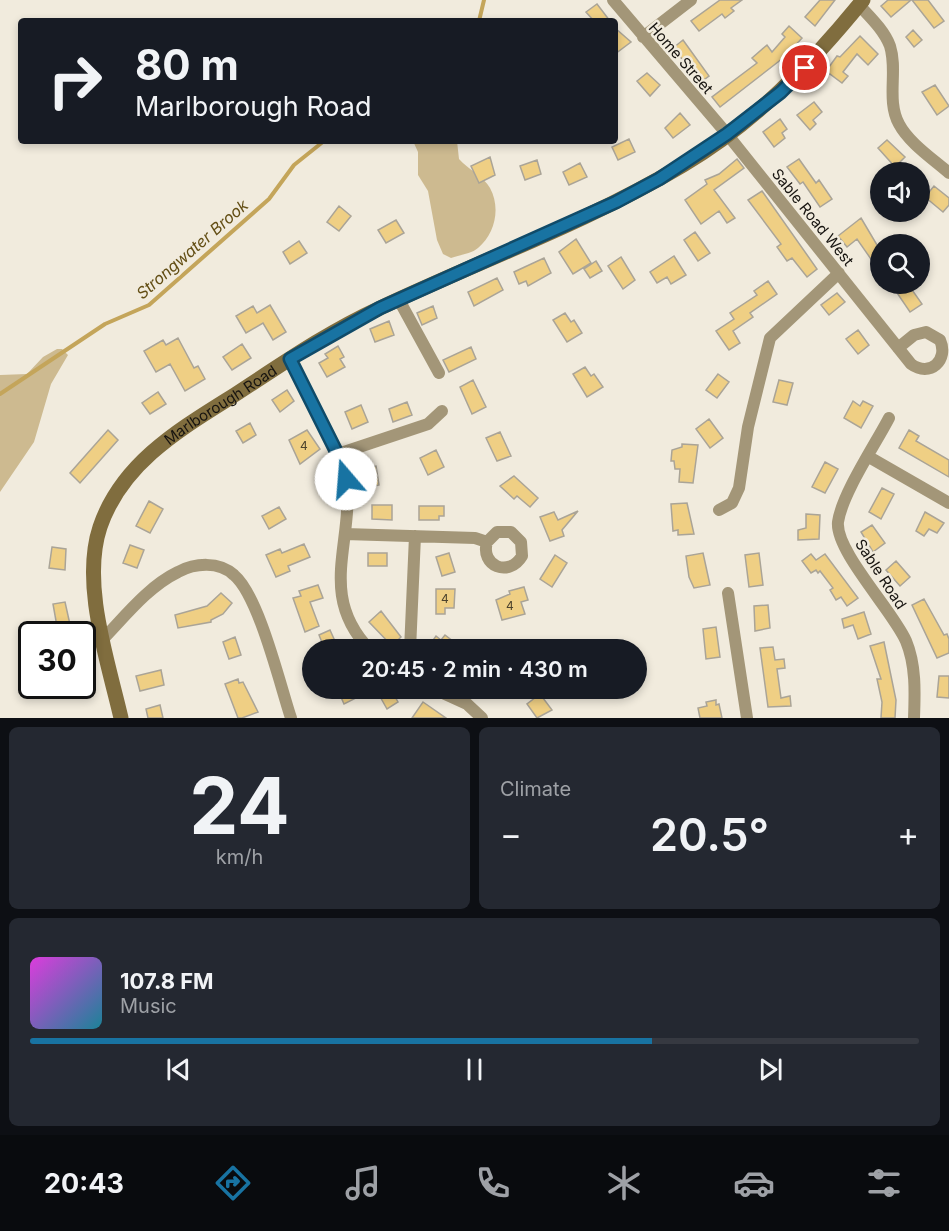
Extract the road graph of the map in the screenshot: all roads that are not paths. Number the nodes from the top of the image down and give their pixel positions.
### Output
1 (613, 0) edge
2 (691, 0) edge
3 (861, 2) edge
4 (643, 36) junction
5 (727, 134) junction
6 (949, 173) edge
7 (839, 273) junction
8 (399, 300) junction
9 (898, 348) dead end
10 (290, 359) junction
11 (439, 373) dead end
12 (442, 411) dead end
13 (889, 418) dead end
14 (338, 454) junction
15 (869, 457) junction
16 (949, 503) edge
17 (720, 510) dead end
18 (345, 534) junction
19 (416, 536) junction
20 (487, 542) dead end
21 (728, 593) dead end
22 (104, 638) junction
23 (361, 639) edge
24 (411, 639) edge
25 (456, 699) edge
26 (121, 718) edge
27 (291, 718) edge
28 (482, 718) edge
29 (747, 718) edge
30 (914, 718) edge

1 - 4 street, Home Street
2 - 4 street
3 - 5 street, Marlborough Road
3 - 6 street
4 - 5 street, Home Street
5 - 7 street, Sable Road West
5 - 8 street, Marlborough Road
7 - 9 street, Sable Road West
7 - 17 street
8 - 10 street, Marlborough Road
8 - 11 street
10 - 14 street
10 - 22 street, Marlborough Road
12 - 14 street
13 - 15 street, Sable Road
14 - 18 street
15 - 16 street
15 - 30 street, Sable Road
18 - 19 street
18 - 23 street
19 - 20 street
19 - 24 street
21 - 29 street
22 - 26 street, Marlborough Road
22 - 27 street
25 - 28 street

